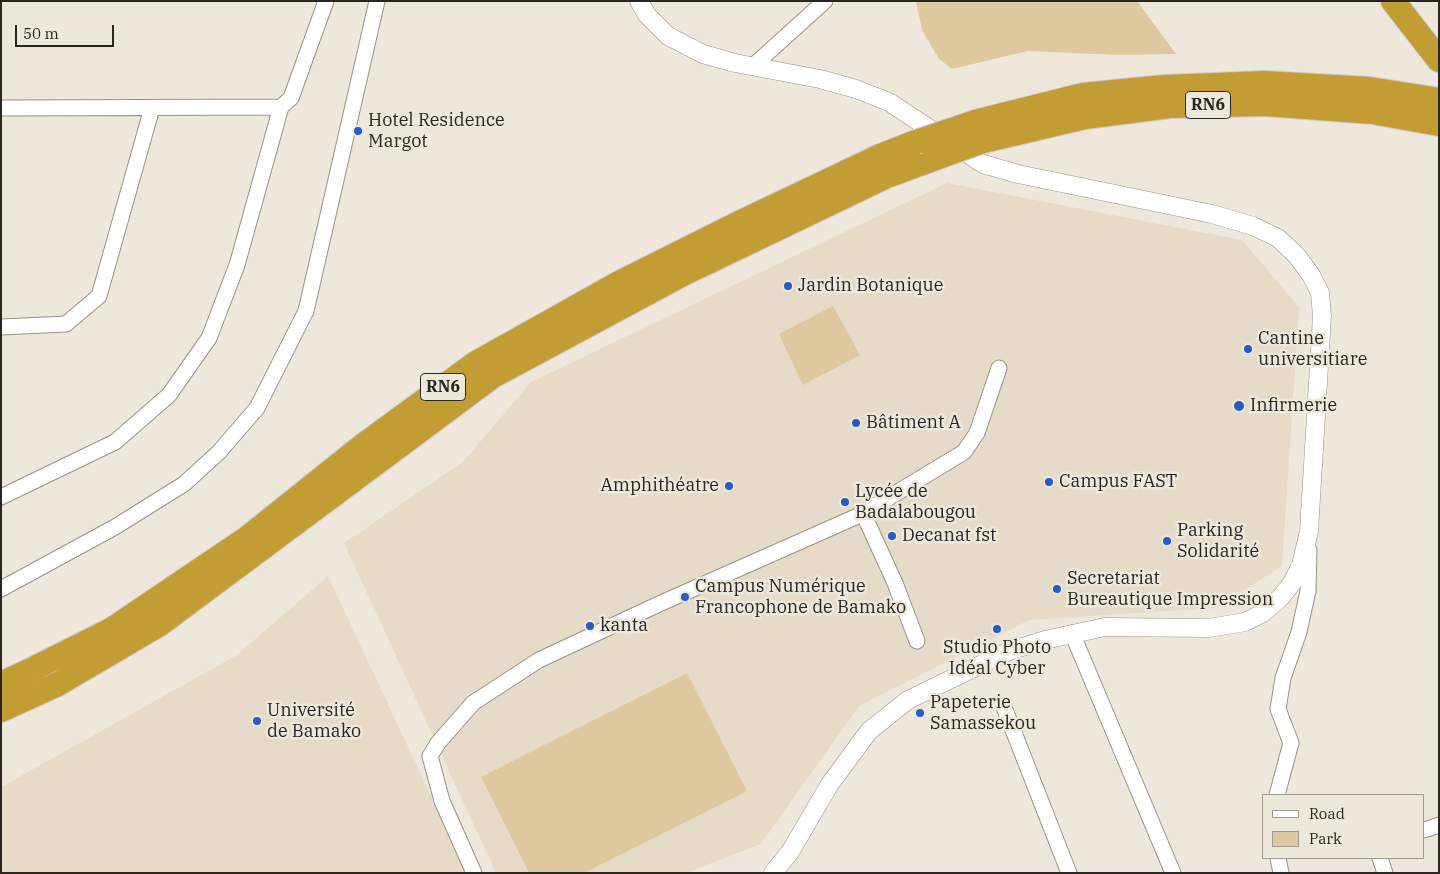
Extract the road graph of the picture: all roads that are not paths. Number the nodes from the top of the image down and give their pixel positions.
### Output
1 (326, 1) edge
2 (377, 1) edge
3 (826, 1) edge
4 (1393, 1) edge
5 (640, 2) edge
6 (1439, 60) edge
7 (753, 66) junction
8 (1430, 98) edge
9 (280, 107) junction
10 (1, 108) edge
11 (152, 108) junction
12 (1438, 124) edge
13 (979, 131) junction
14 (1, 327) edge
15 (1000, 368) dead end
16 (1, 496) edge
17 (862, 513) junction
18 (1309, 532) junction
19 (1, 589) edge
20 (1072, 633) junction
21 (917, 641) dead end
22 (1, 684) edge
23 (1004, 707) dead end
24 (1, 710) edge
25 (1277, 794) edge
26 (1439, 825) edge
27 (1425, 830) edge
28 (1278, 859) edge
29 (1380, 859) edge
30 (474, 873) edge
31 (774, 873) edge
32 (1069, 873) edge
33 (1173, 873) edge
34 (1280, 873) edge
35 (1385, 873) edge

1 - 9 street
2 - 19 street
3 - 7 street
4 - 6 highway
5 - 7 street
7 - 18 street
8 - 13 highway, RN6
9 - 11 street
9 - 16 street
10 - 11 street
11 - 14 street
12 - 13 highway, RN6
13 - 22 highway, RN6, bridge
13 - 24 highway, RN6, bridge
15 - 17 street
17 - 21 street
17 - 30 street
18 - 20 street
18 - 25 street
20 - 31 street
20 - 33 street
23 - 32 street
26 - 27 street
28 - 34 street
29 - 35 street

